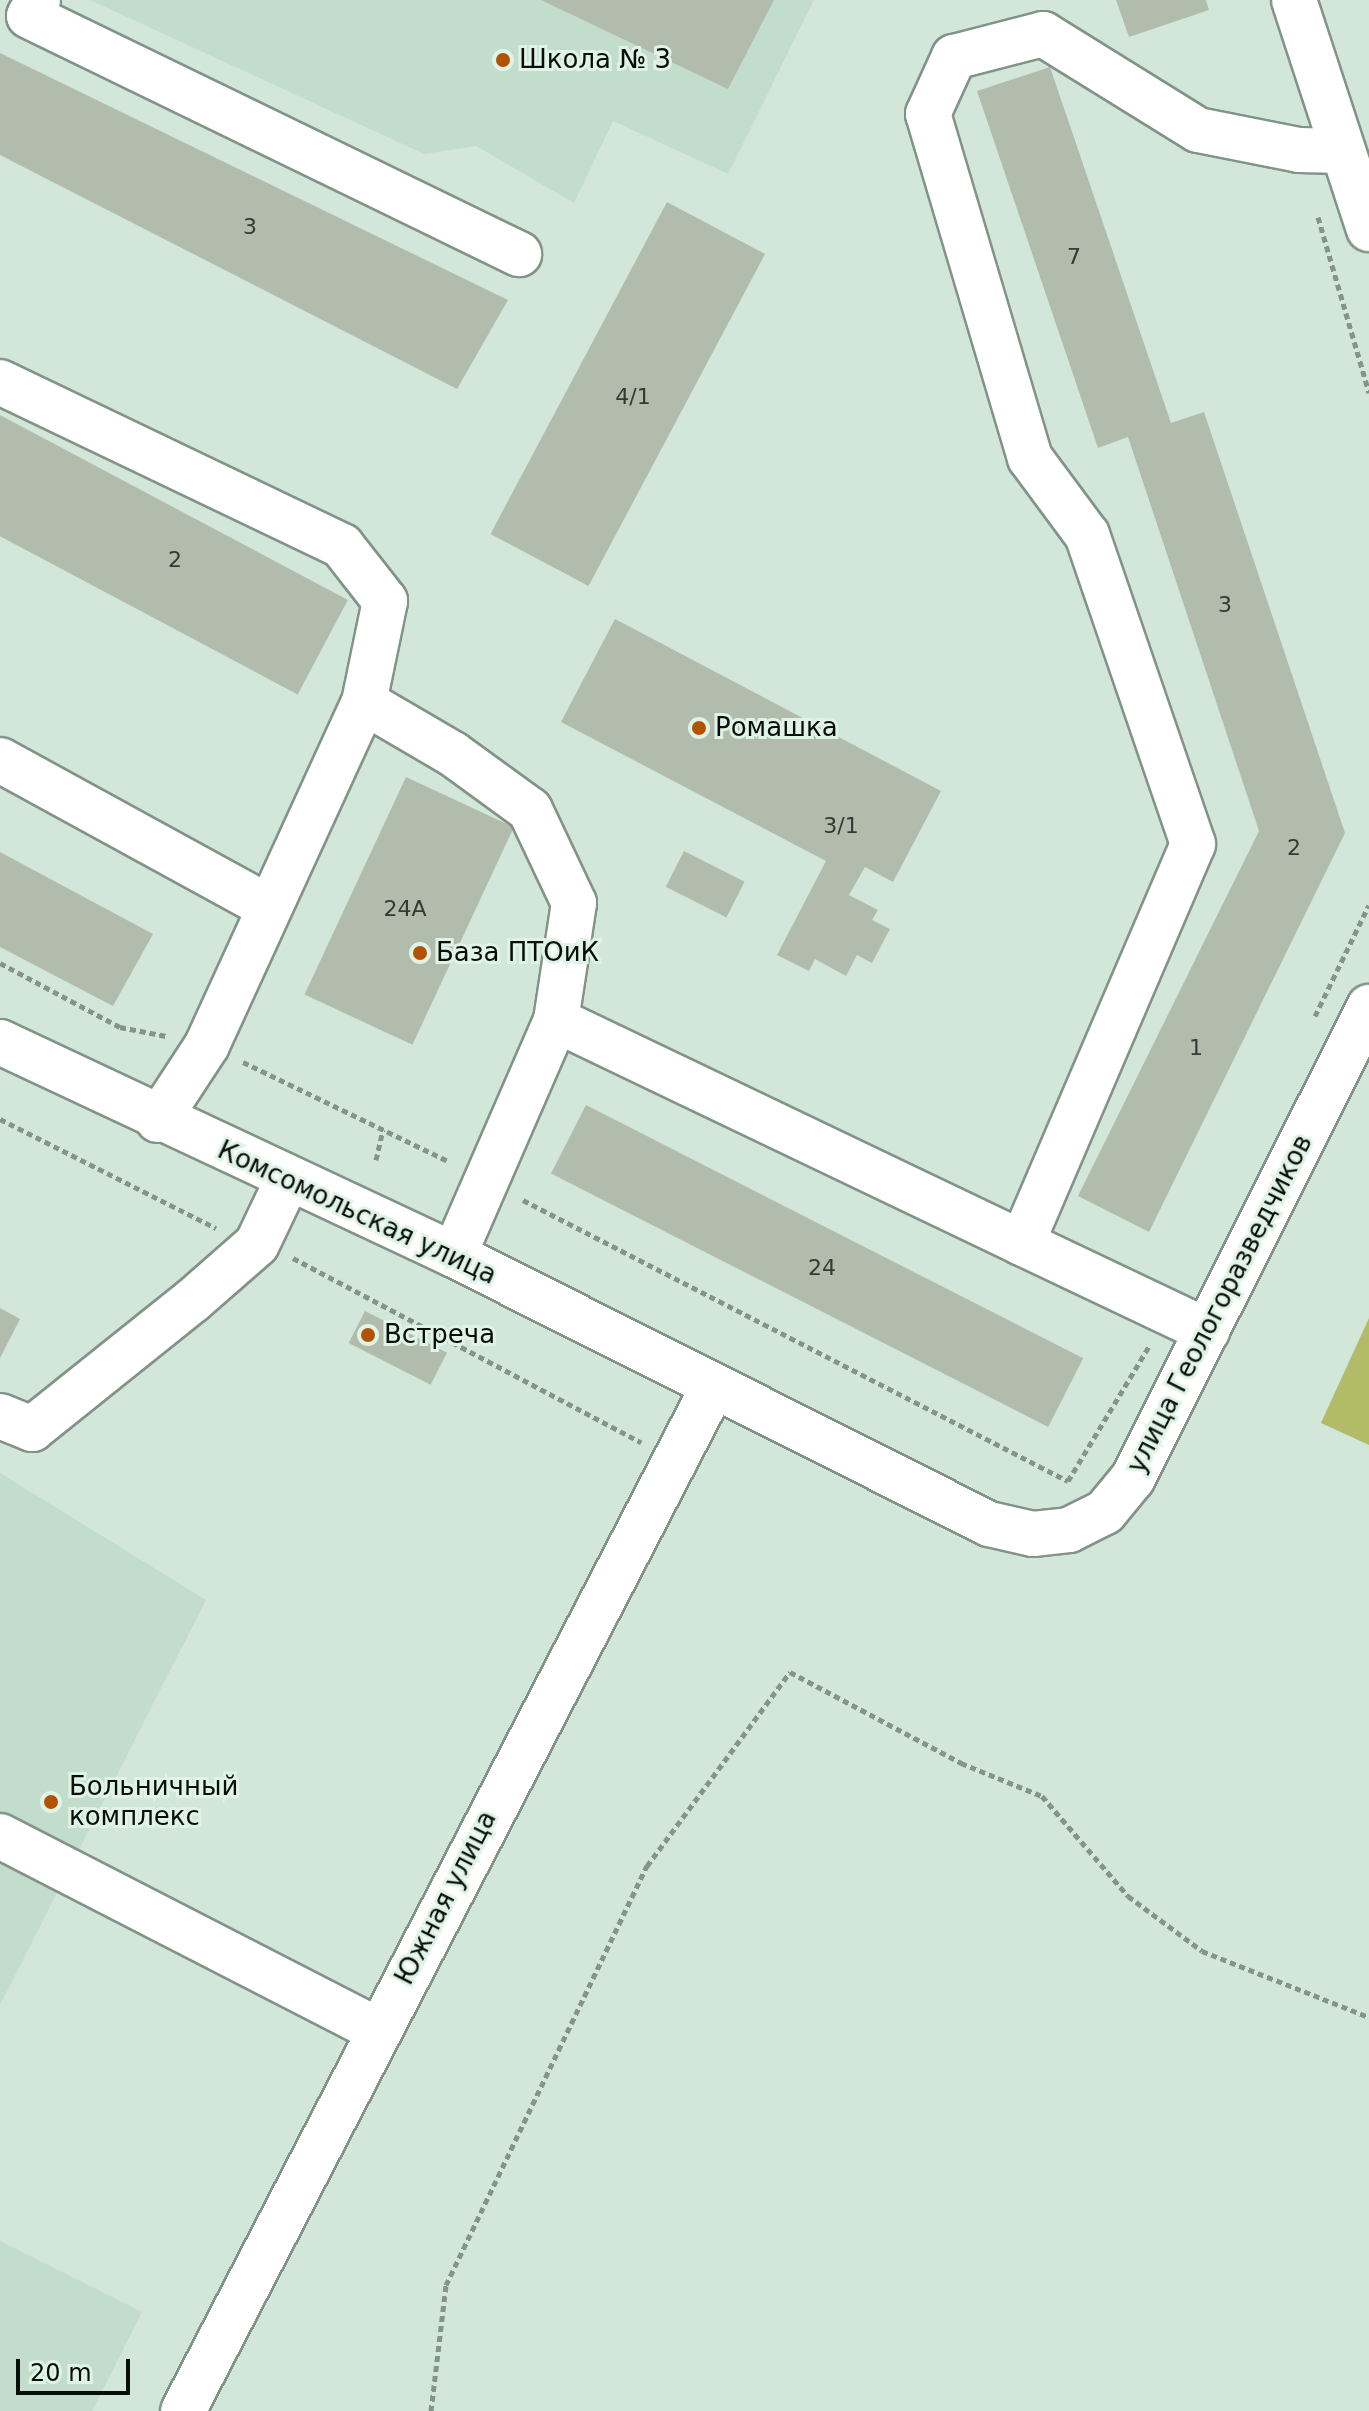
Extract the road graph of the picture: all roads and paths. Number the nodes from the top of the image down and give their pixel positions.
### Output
1 (1294, 0) edge
2 (22, 6) edge
3 (1038, 17) edge
4 (1343, 151) junction
5 (1317, 211) dead end
6 (1369, 227) edge
7 (519, 254) dead end
8 (0, 382) edge
9 (1369, 393) edge
10 (364, 702) junction
11 (0, 760) edge
12 (267, 906) junction
13 (1369, 1007) edge
14 (556, 1020) junction
15 (0, 1042) edge
16 (0, 1119) edge
17 (158, 1120) junction
18 (383, 1130) dead end
19 (376, 1160) dead end
20 (287, 1181) junction
21 (1022, 1243) junction
22 (257, 1244) junction
23 (454, 1255) junction
24 (1207, 1331) junction
25 (713, 1387) junction
26 (0, 1416) edge
27 (674, 1459) junction
28 (0, 1836) edge
29 (1369, 2017) edge
30 (377, 2030) junction
31 (183, 2411) edge
32 (431, 2411) edge

1 - 4 street
2 - 7 street
3 - 4 street
3 - 21 street
4 - 6 street
5 - 9 path
8 - 10 street
10 - 12 street
10 - 14 street
11 - 12 street
12 - 17 street
13 - 24 street, улица Геологоразведчиков
14 - 21 street
14 - 23 street
15 - 17 street, Комсомольская улица
16 - 22 path
17 - 20 street, Комсомольская улица
18 - 19 path
20 - 22 street
20 - 23 street, Комсомольская улица
21 - 24 street
22 - 26 street
22 - 27 path
23 - 25 street, Комсомольская улица
24 - 25 street, улица Геологоразведчиков
25 - 27 street, Южная улица
27 - 30 street, Южная улица
28 - 30 street
29 - 32 path
30 - 31 street, Южная улица

